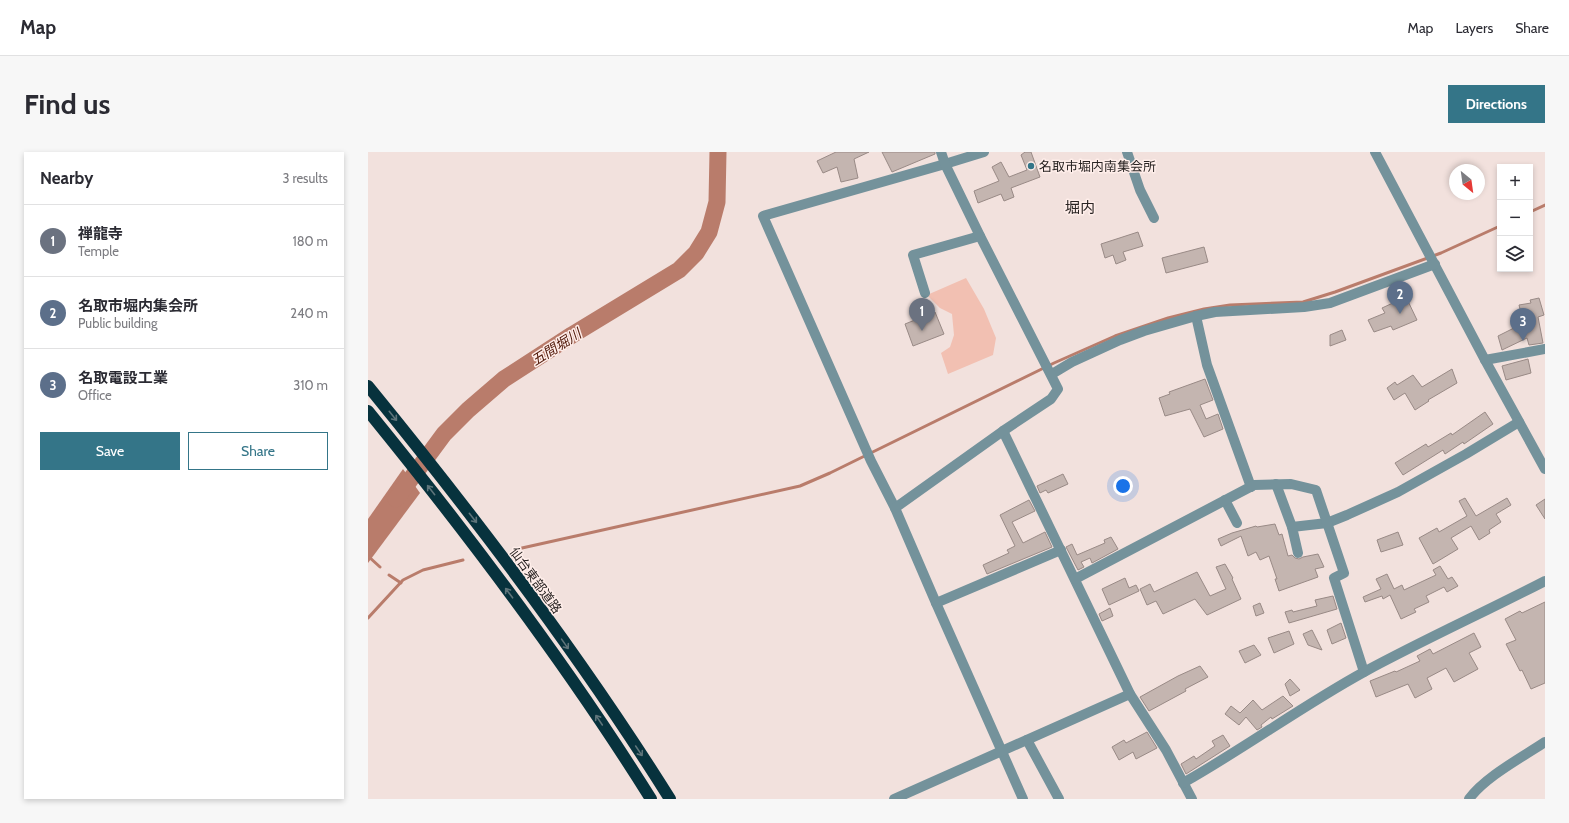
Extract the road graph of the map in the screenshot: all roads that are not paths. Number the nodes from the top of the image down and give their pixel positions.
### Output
1 (941, 152) edge
2 (984, 152) edge
3 (1127, 152) edge
4 (1375, 152) edge
5 (946, 164) junction
6 (1154, 218) dead end
7 (980, 236) junction
8 (1433, 260) junction
9 (925, 293) dead end
10 (1196, 316) junction
11 (1545, 349) edge
12 (1485, 360) junction
13 (1049, 370) junction
14 (368, 386) edge
15 (368, 411) edge
16 (1518, 422) junction
17 (1003, 431) junction
18 (1545, 469) edge
19 (1276, 484) junction
20 (1251, 487) junction
21 (1225, 500) junction
22 (895, 508) junction
23 (1327, 522) junction
24 (1237, 523) dead end
25 (1292, 527) junction
26 (1061, 550) junction
27 (1298, 553) dead end
28 (1075, 578) junction
29 (1545, 582) edge
30 (936, 603) junction
31 (1364, 672) junction
32 (1130, 694) junction
33 (1027, 740) junction
34 (1545, 742) edge
35 (1002, 752) junction
36 (1183, 783) junction
37 (652, 799) edge
38 (670, 799) edge
39 (894, 799) edge
40 (1023, 799) edge
41 (1059, 799) edge
42 (1192, 799) edge
43 (1468, 799) edge

1 - 5 street
2 - 5 street
3 - 6 street
4 - 8 street
5 - 7 street
5 - 22 street
7 - 9 street
7 - 13 street
8 - 10 street
8 - 12 street
10 - 13 street
10 - 20 street
11 - 12 street
12 - 16 street
13 - 17 street
14 -> 38 highway, 仙台東部道路
37 -> 15 highway
16 - 18 street
16 - 23 street
17 - 22 street
17 - 26 street
19 - 20 street
19 - 23 street
19 - 25 street
20 - 21 street
21 - 24 street
21 - 28 street
22 - 30 street
23 - 25 street
23 - 31 street
25 - 27 street
26 - 28 street
26 - 30 street
28 - 32 street
29 - 31 street
30 - 35 street
31 - 36 street
32 - 33 street
32 - 36 street
33 - 35 street
33 - 41 street
34 - 43 street
35 - 39 street
35 - 40 street
36 - 42 street

